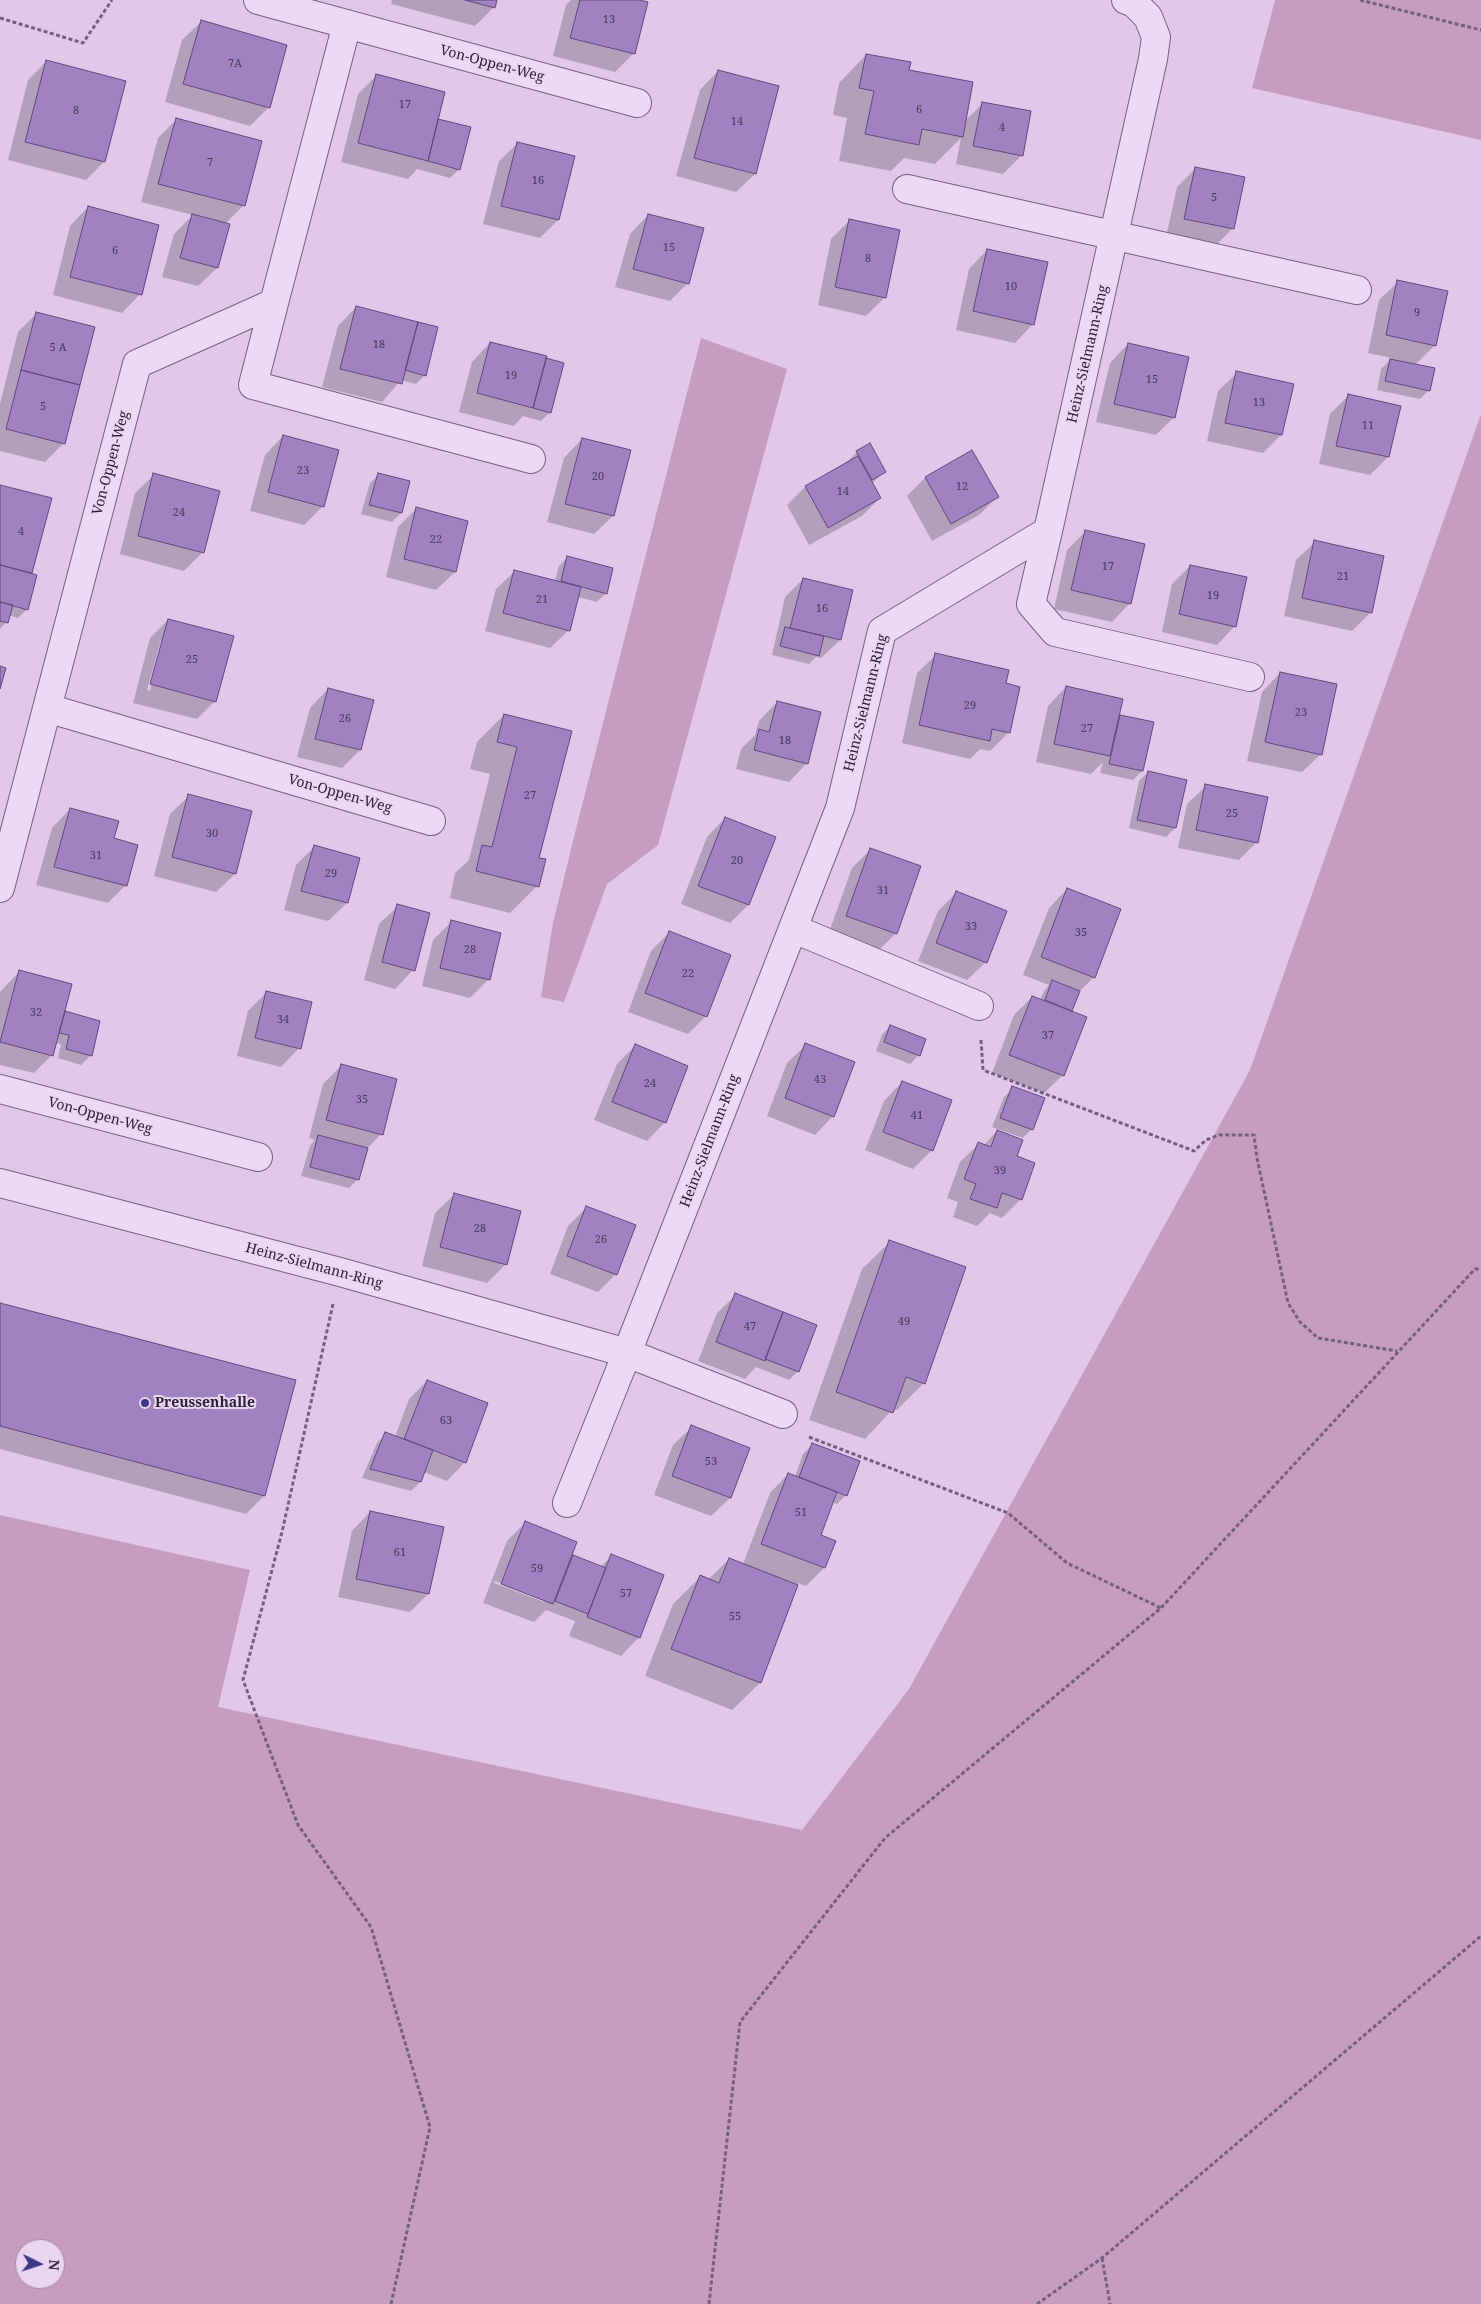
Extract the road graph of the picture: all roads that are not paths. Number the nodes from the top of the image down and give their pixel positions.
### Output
1 (258, 0) edge
2 (1126, 0) edge
3 (347, 24) junction
4 (637, 103) dead end
5 (907, 189) dead end
6 (1114, 236) junction
7 (1357, 290) dead end
8 (274, 303) junction
9 (530, 459) dead end
10 (1048, 531) junction
11 (1250, 677) dead end
12 (47, 708) junction
13 (431, 821) dead end
14 (0, 888) edge
15 (794, 929) junction
16 (979, 1006) road end
17 (0, 1089) edge
18 (258, 1157) dead end
19 (0, 1182) edge
20 (627, 1353) junction
21 (783, 1414) road end
22 (567, 1503) dead end

1 - 3 street, Von-Oppen-Weg
2 - 6 street, Heinz-Sielmann-Ring
3 - 4 street, Von-Oppen-Weg
3 - 8 street
5 - 6 street
6 - 7 street
6 - 10 street, Heinz-Sielmann-Ring
8 - 9 street
8 - 12 street, Von-Oppen-Weg
10 - 11 street, Heinz-Sielmann-Ring
10 - 15 street, Heinz-Sielmann-Ring
12 - 13 street, Von-Oppen-Weg
12 - 14 street, Von-Oppen-Weg
15 - 16 street
15 - 20 street, Heinz-Sielmann-Ring
17 - 18 street, Von-Oppen-Weg
19 - 20 street, Heinz-Sielmann-Ring
20 - 21 street, Heinz-Sielmann-Ring
20 - 22 street, Heinz-Sielmann-Ring

